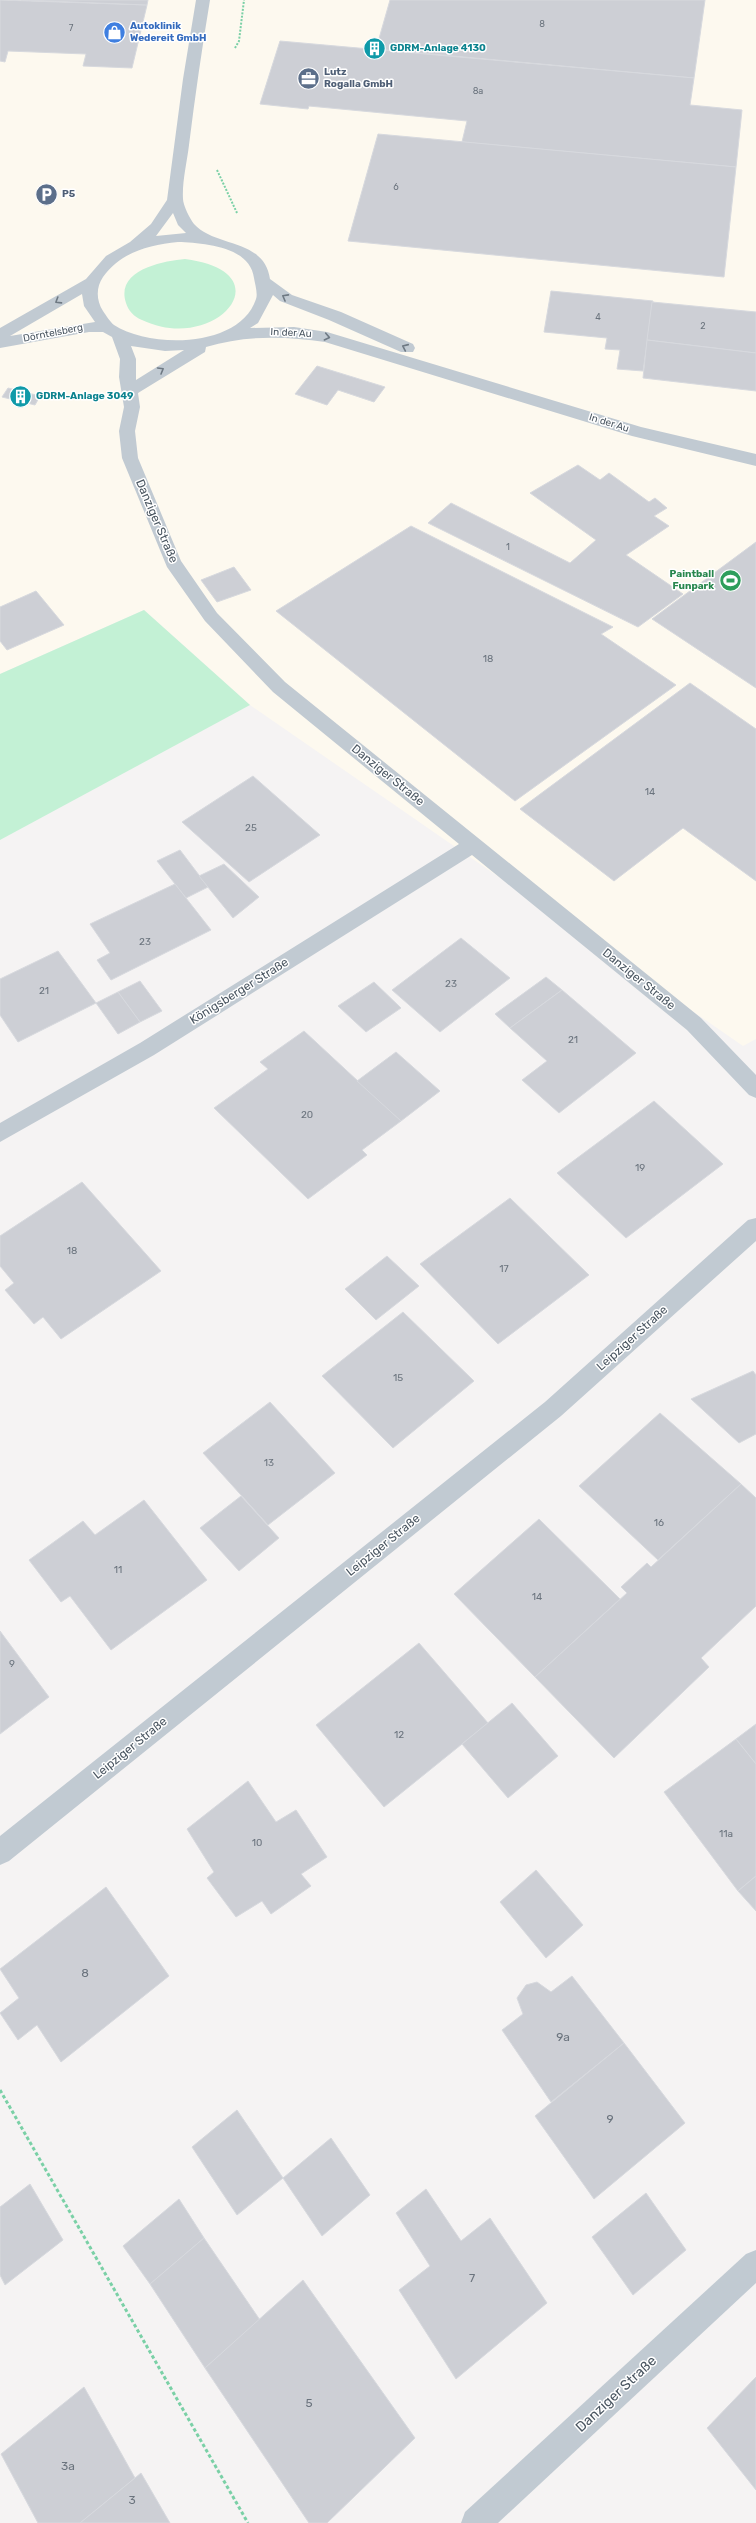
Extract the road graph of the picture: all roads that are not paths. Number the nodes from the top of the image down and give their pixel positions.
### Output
1 (204, 0) edge
2 (175, 200) junction
3 (201, 238) junction
4 (135, 245) junction
5 (92, 282) junction
6 (266, 283) junction
7 (114, 331) junction
8 (232, 334) junction
9 (0, 335) edge
10 (0, 343) edge
11 (208, 343) junction
12 (464, 378) junction
13 (129, 391) junction
14 (756, 460) edge
15 (474, 844) junction
16 (756, 1088) edge
17 (0, 1133) edge
18 (756, 1227) edge
19 (0, 1852) edge
20 (756, 2264) edge
21 (476, 2523) edge

1 - 2 street
2 - 3 street
2 - 4 street
3 - 4 street
3 - 6 street
4 - 5 street
5 - 7 street
5 -> 9 street, Dörntelsberg
6 - 8 street
12 -> 6 street, In der Au
7 - 10 street, Dörntelsberg
7 - 11 street, Dörntelsberg
7 - 13 street, Danziger Straße
8 - 11 street
8 -> 12 street, In der Au
13 -> 11 street
12 - 14 street, In der Au
13 - 15 street, Danziger Straße
15 - 16 street, Danziger Straße
15 - 17 street, Königsberger Straße
18 - 19 street, Leipziger Straße
20 - 21 street, Danziger Straße

